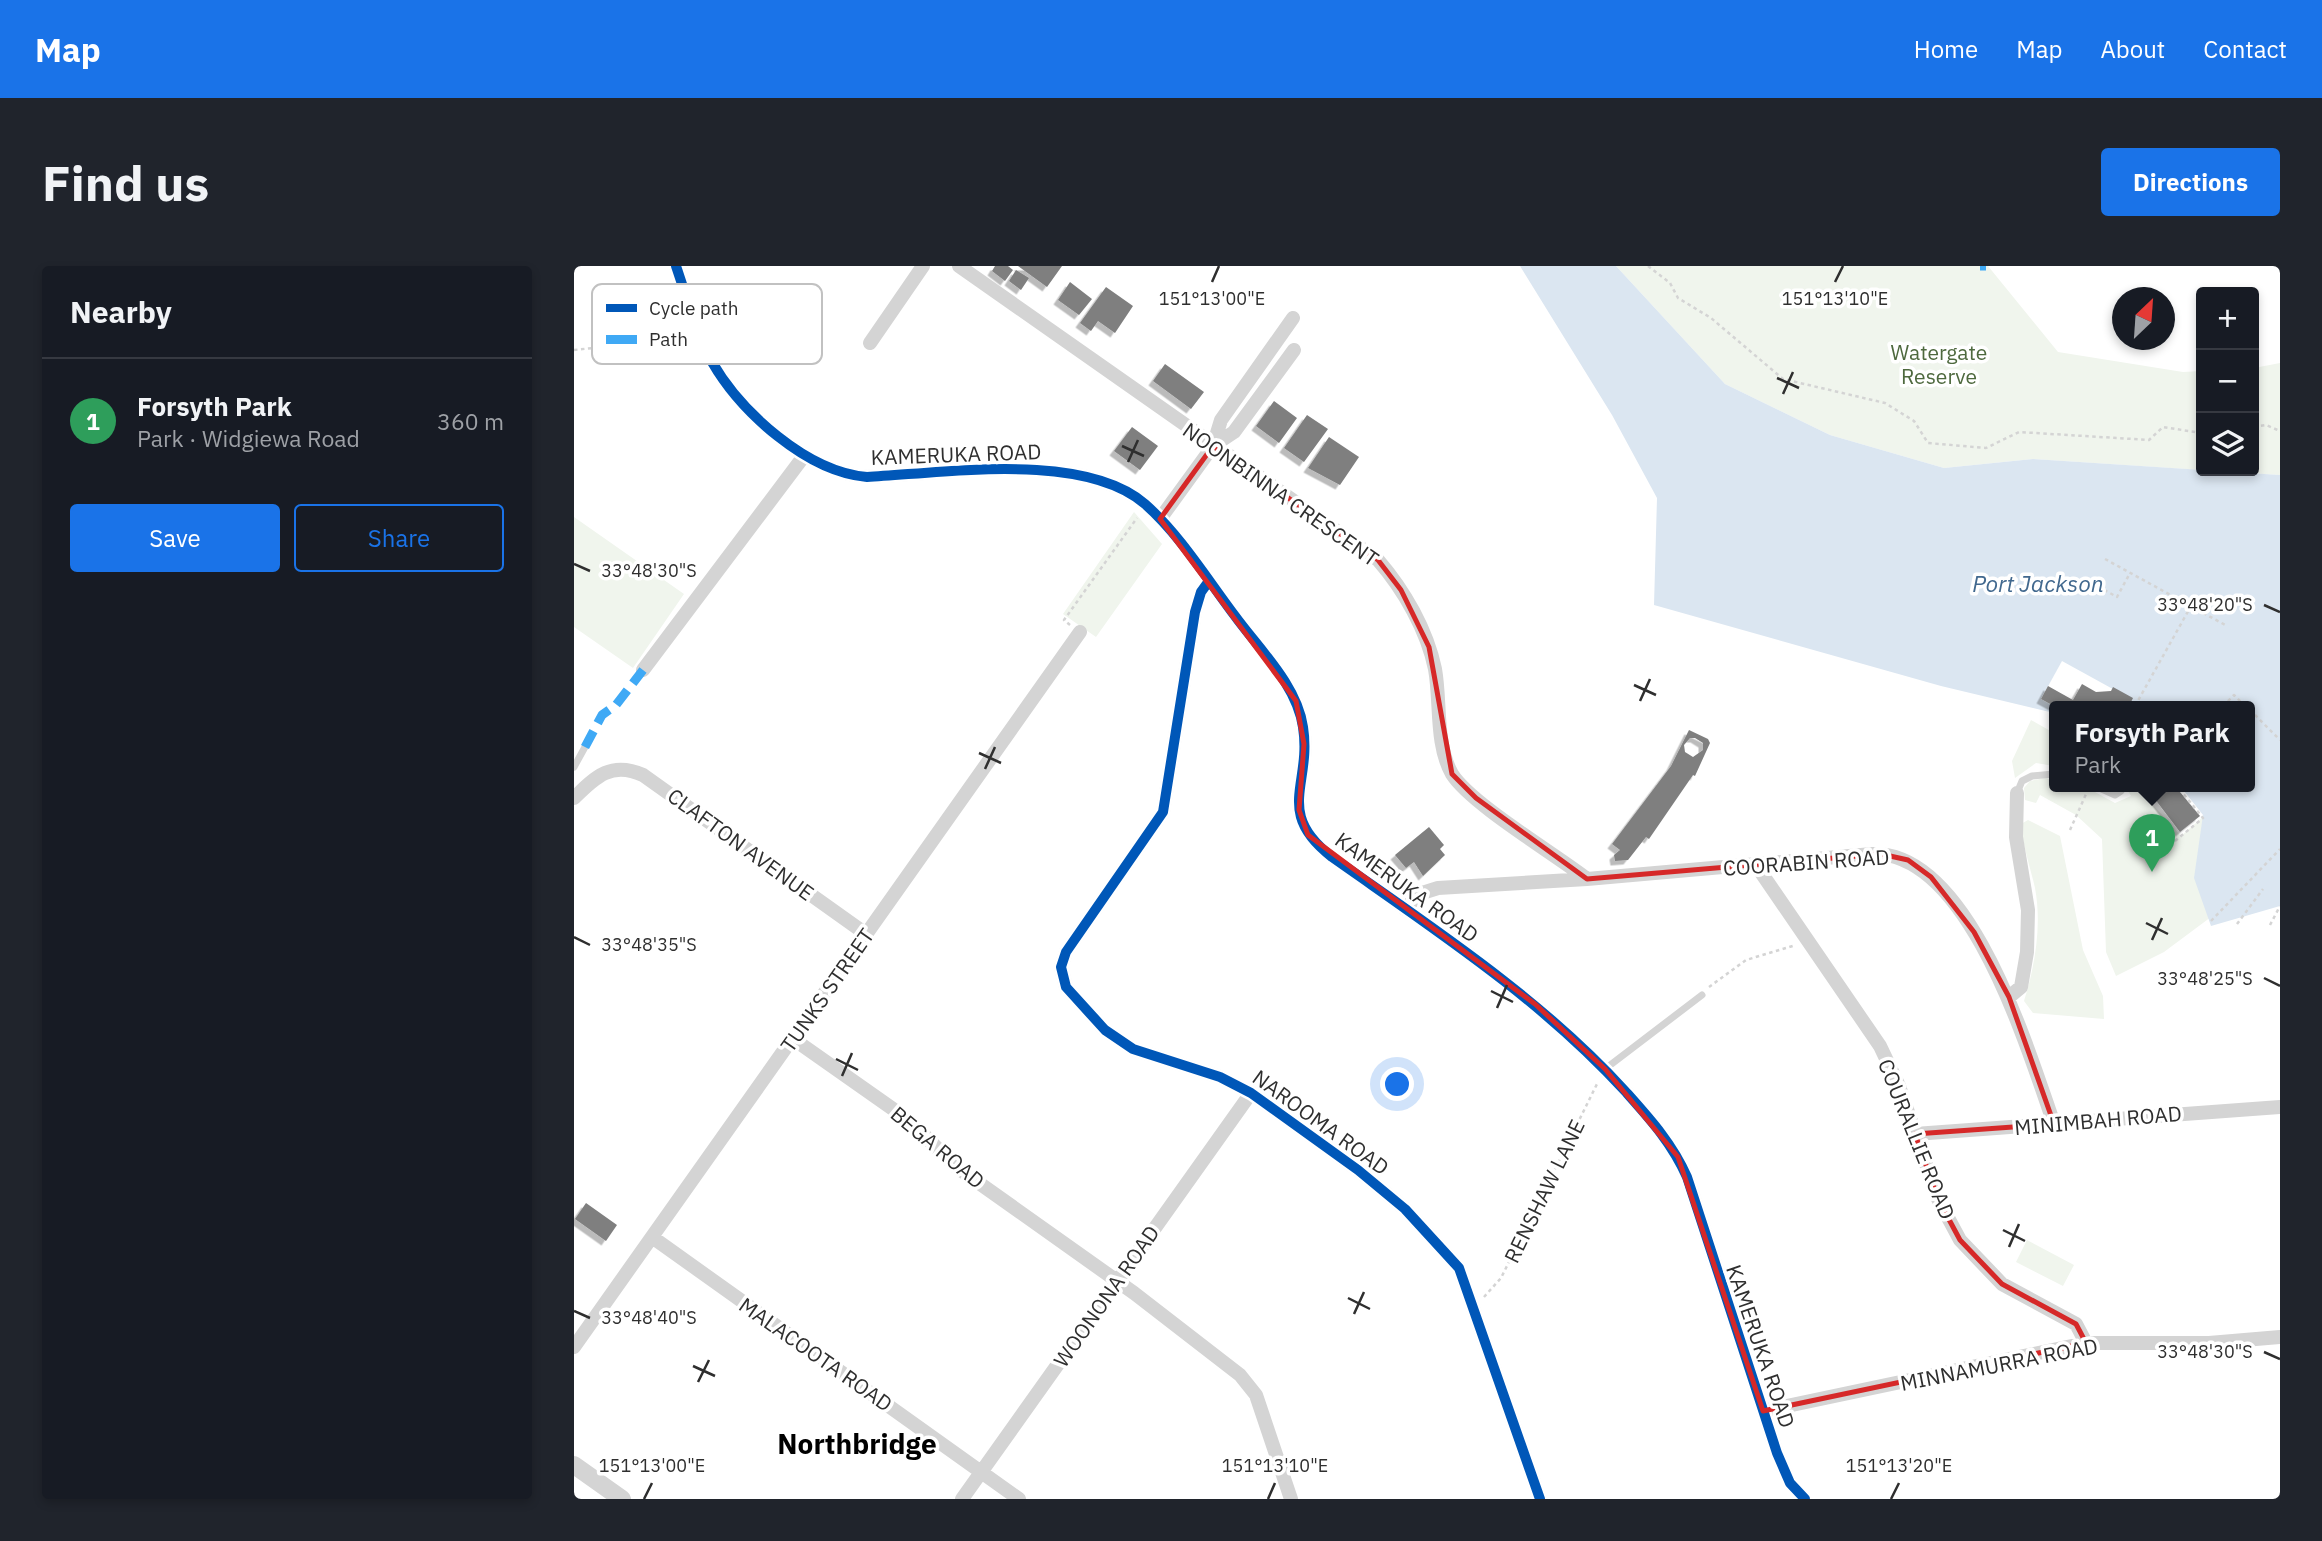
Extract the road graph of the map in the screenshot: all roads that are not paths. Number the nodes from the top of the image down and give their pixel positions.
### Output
1 (676, 266) edge
2 (923, 266) edge
3 (959, 266) edge
4 (682, 284) edge
5 (1293, 318) dead end
6 (870, 343) dead end
7 (1294, 350) dead end
8 (714, 364) edge
9 (1213, 446) junction
10 (804, 456) junction
11 (1160, 519) junction
12 (1209, 581) junction
13 (1080, 632) road end
14 (643, 670) dead end
15 (584, 747) dead end
16 (574, 767) edge
17 (2049, 774) edge
18 (2017, 793) joint
19 (574, 798) edge
20 (1756, 865) junction
21 (1587, 879) junction
22 (1405, 909) junction
23 (866, 934) junction
24 (1702, 995) road end
25 (2009, 997) junction
26 (792, 1038) junction
27 (1605, 1069) junction
28 (1251, 1093) junction
29 (2280, 1107) edge
30 (2054, 1124) junction
31 (1915, 1134) junction
32 (652, 1237) junction
33 (1117, 1281) junction
34 (2280, 1337) edge
35 (576, 1341) edge
36 (2086, 1343) junction
37 (1763, 1411) junction
38 (574, 1465) edge
39 (981, 1472) junction
40 (622, 1499) edge
41 (962, 1499) edge
42 (1019, 1499) edge
43 (1291, 1499) edge
44 (1540, 1499) edge
45 (1805, 1499) edge

1 - 4 street, KAMERUKA ROAD
2 - 6 street
3 - 9 street, NOONBINNA CRESCENT
5 - 9 street
7 - 9 street
8 - 10 street, KAMERUKA ROAD
9 - 11 street
9 - 21 street, NOONBINNA CRESCENT
10 - 11 street, KAMERUKA ROAD
10 - 14 street
11 - 12 street, KAMERUKA ROAD
12 - 22 street, KAMERUKA ROAD
12 - 28 street, NAROOMA ROAD
13 - 23 street, TUNKS STREET
15 - 16 lane
17 - 18 lane
18 - 25 street
19 - 23 street, CLAFTON AVENUE
20 - 21 street, COORABIN ROAD
20 - 25 street, COORABIN ROAD
20 - 31 street, COURALLIE ROAD
21 - 22 street, COORABIN ROAD
22 - 27 street, KAMERUKA ROAD
23 - 26 street, TUNKS STREET
24 - 27 lane
25 - 30 street, COORABIN ROAD
26 - 32 street, TUNKS STREET
26 - 33 street, BEGA ROAD
27 - 37 street, KAMERUKA ROAD
28 - 33 street, WOONONA ROAD
28 - 44 street, NAROOMA ROAD
29 - 30 street, MINIMBAH ROAD
30 - 31 street, MINIMBAH ROAD
31 - 36 street, COURALLIE ROAD
32 - 35 street, TUNKS STREET
32 - 39 street, MALACOOTA ROAD
33 - 39 street, WOONONA ROAD
33 - 43 street, BEGA ROAD
34 - 36 street, MINNAMURRA ROAD
36 - 37 street, MINNAMURRA ROAD
37 - 45 street, KAMERUKA ROAD
38 - 40 street
39 - 41 street, WOONONA ROAD
39 - 42 street, MALACOOTA ROAD

